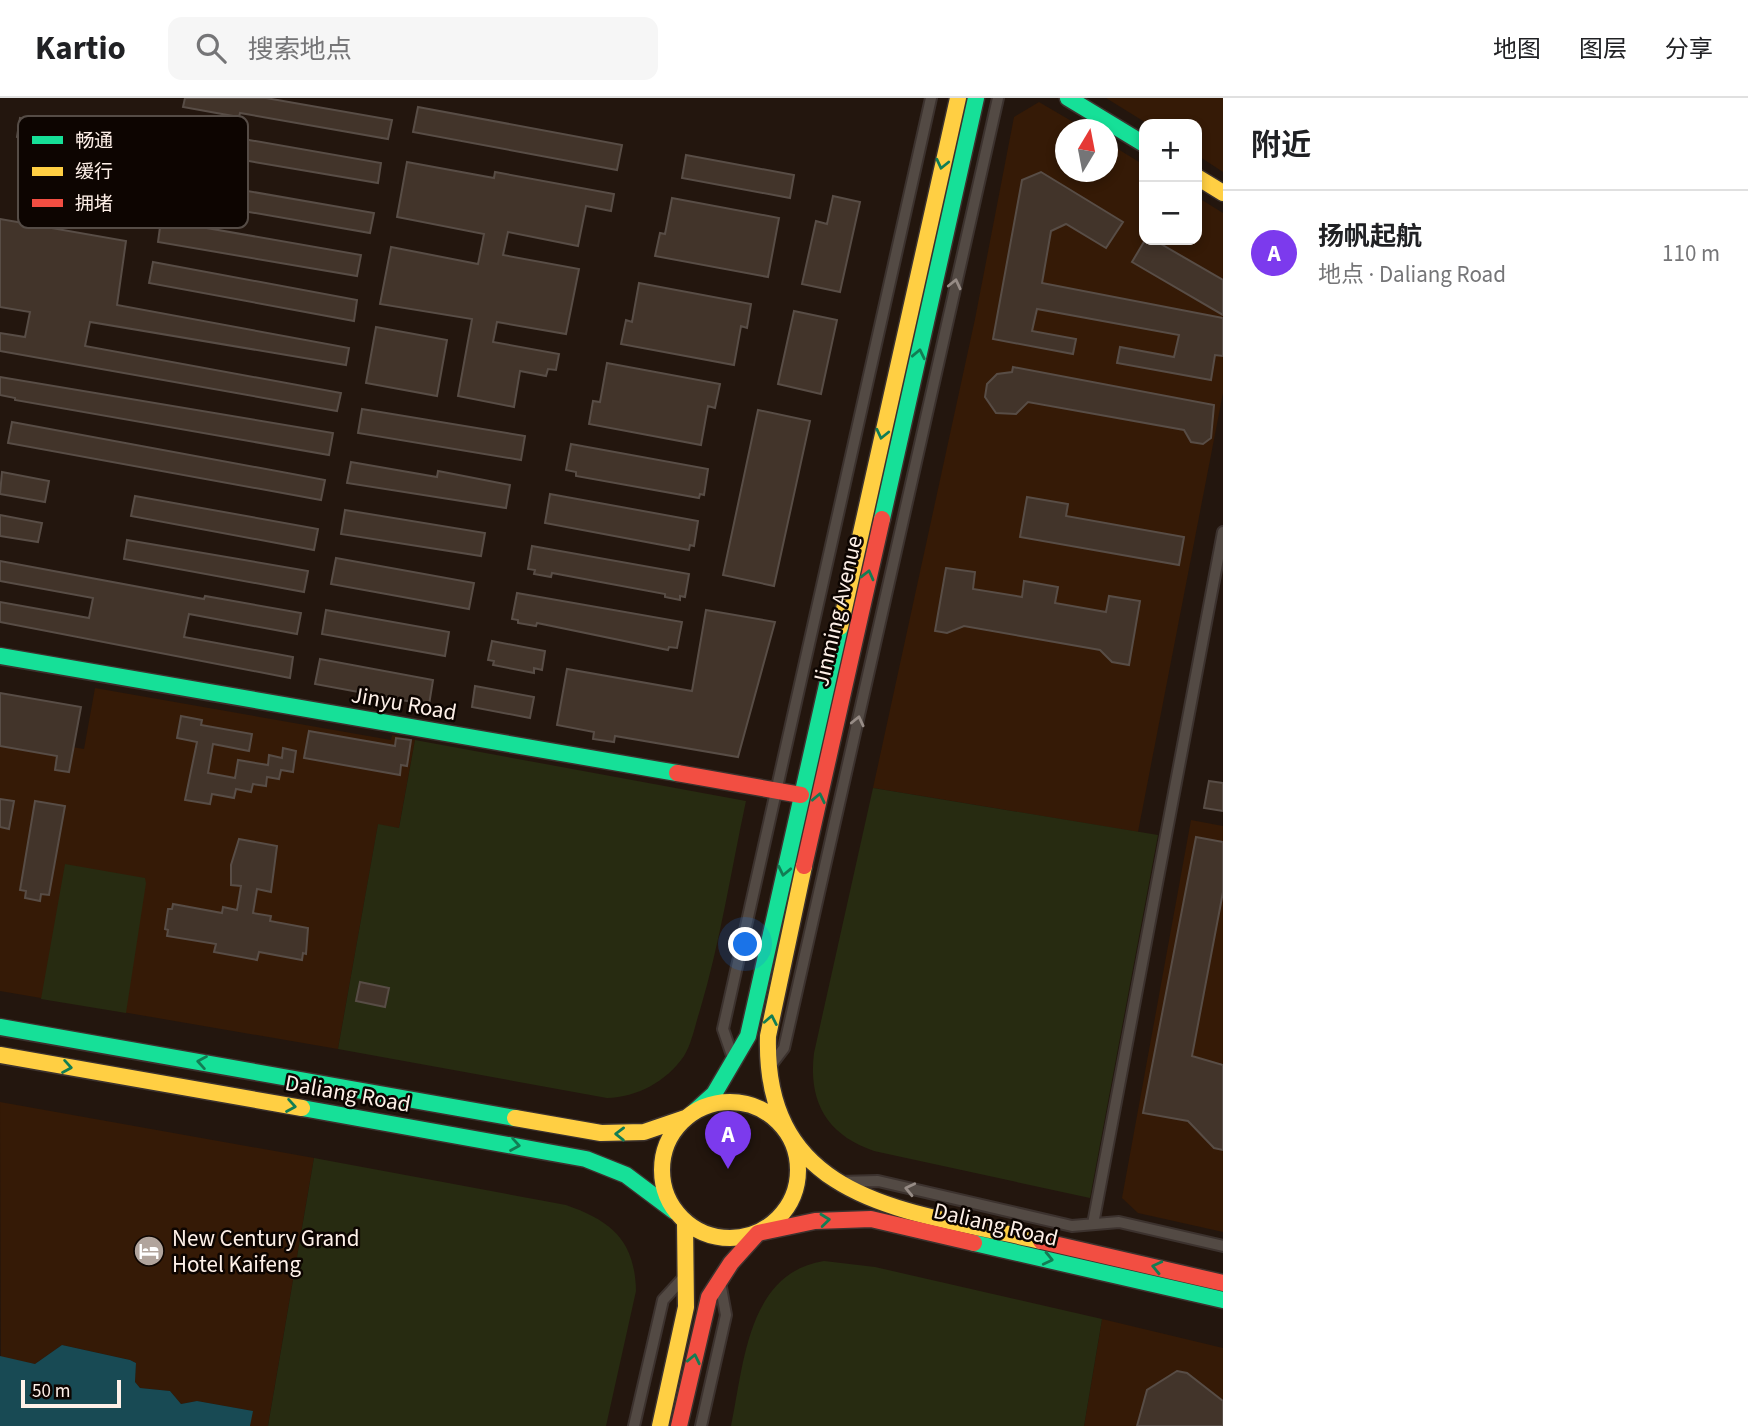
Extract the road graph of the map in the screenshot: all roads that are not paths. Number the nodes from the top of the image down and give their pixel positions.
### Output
1 (931, 98) edge
2 (958, 98) edge
3 (976, 98) edge
4 (998, 98) edge
5 (1068, 98) edge
6 (1139, 142) edge
7 (1202, 180) edge
8 (1223, 193) edge
9 (1223, 531) edge
10 (0, 656) edge
11 (777, 791) junction
12 (801, 795) junction
13 (0, 1027) edge
14 (0, 1055) edge
15 (735, 1062) junction
16 (768, 1069) junction
17 (690, 1115) junction
18 (788, 1133) junction
19 (835, 1182) junction
20 (680, 1216) junction
21 (1093, 1224) junction
22 (758, 1233) junction
23 (1223, 1246) edge
24 (687, 1273) junction
25 (720, 1278) junction
26 (1223, 1283) edge
27 (1223, 1300) edge
28 (634, 1426) edge
29 (660, 1426) edge
30 (679, 1426) edge
31 (701, 1426) edge

1 - 11 street
2 -> 12 main road, Jinming Avenue
16 -> 3 main road, Jinming Avenue
16 -> 4 street
5 - 6 main road
7 - 8 main road
9 - 21 street
10 - 11 main road, Jinyu Road
11 - 12 main road, Jinyu Road
11 - 15 street
12 -> 15 main road, Jinming Avenue
17 -> 13 main road, Daliang Road
14 -> 20 main road, Daliang Road
15 - 17 main road, Jinming Avenue
16 - 18 main road, Jinming Avenue
17 - 18 main road
17 - 20 main road
18 - 19 main road, Daliang Road
18 - 22 main road
21 -> 19 street
26 -> 19 main road, Daliang Road
20 - 22 main road
20 - 24 main road
21 - 23 street
22 - 25 main road
22 -> 27 main road, Daliang Road
24 - 28 street
24 - 29 main road
30 -> 25 main road
25 - 31 street

